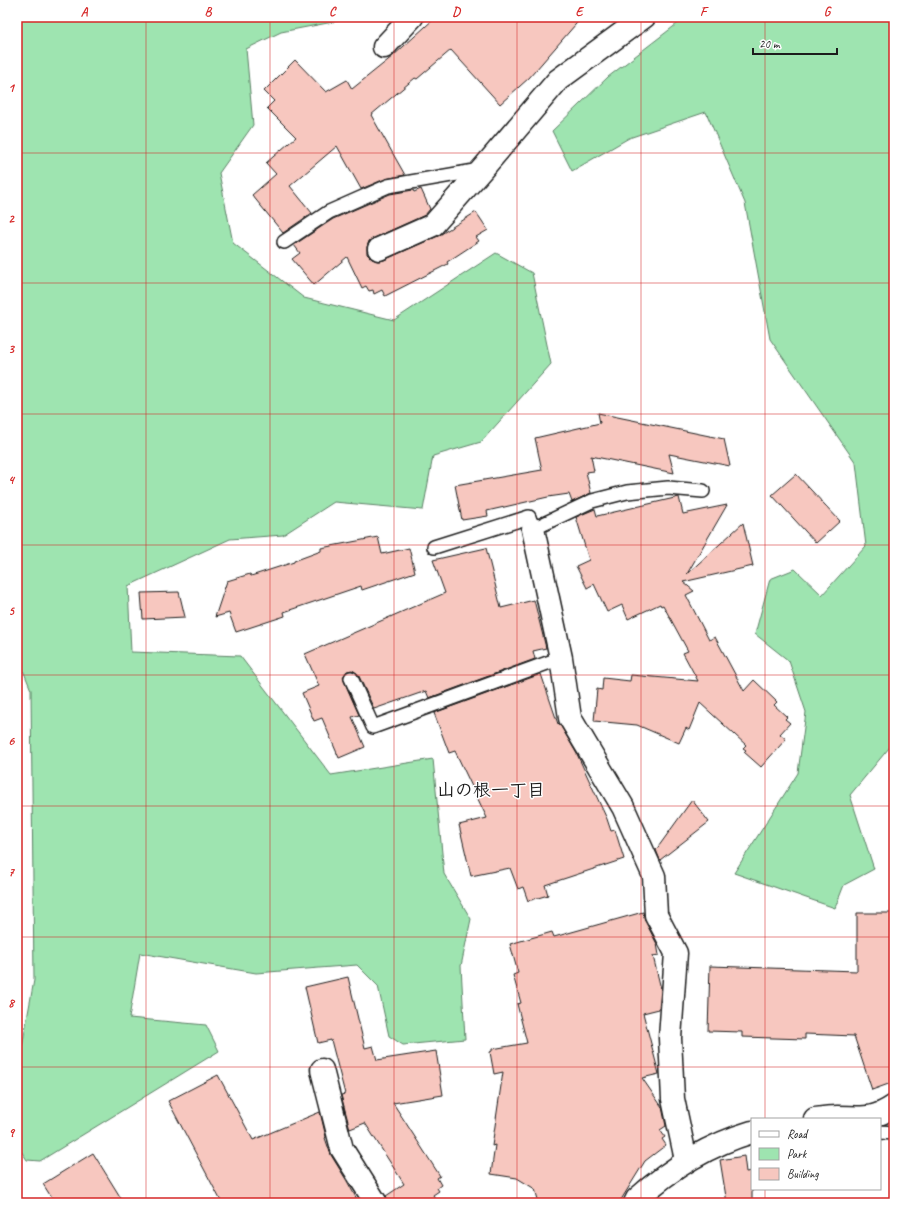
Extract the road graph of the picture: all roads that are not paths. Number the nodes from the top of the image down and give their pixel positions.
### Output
1 (412, 17) edge
2 (644, 17) edge
3 (384, 47) dead end
4 (480, 170) junction
5 (284, 242) dead end
6 (379, 249) dead end
7 (703, 491) dead end
8 (533, 529) junction
9 (434, 547) dead end
10 (561, 658) junction
11 (351, 678) dead end
12 (322, 1070) dead end
13 (894, 1106) edge
14 (824, 1118) edge
15 (864, 1118) edge
16 (751, 1132) edge
17 (881, 1132) edge
18 (894, 1134) edge
19 (686, 1160) junction
20 (376, 1203) edge
21 (635, 1203) edge

1 - 3 street
2 - 4 street
4 - 5 lane
4 - 6 street
7 - 8 lane
8 - 9 lane
8 - 10 street
10 - 11 lane
10 - 19 street
12 - 20 street
13 - 15 street
14 - 15 street
16 - 19 street
17 - 18 lane
19 - 21 street

